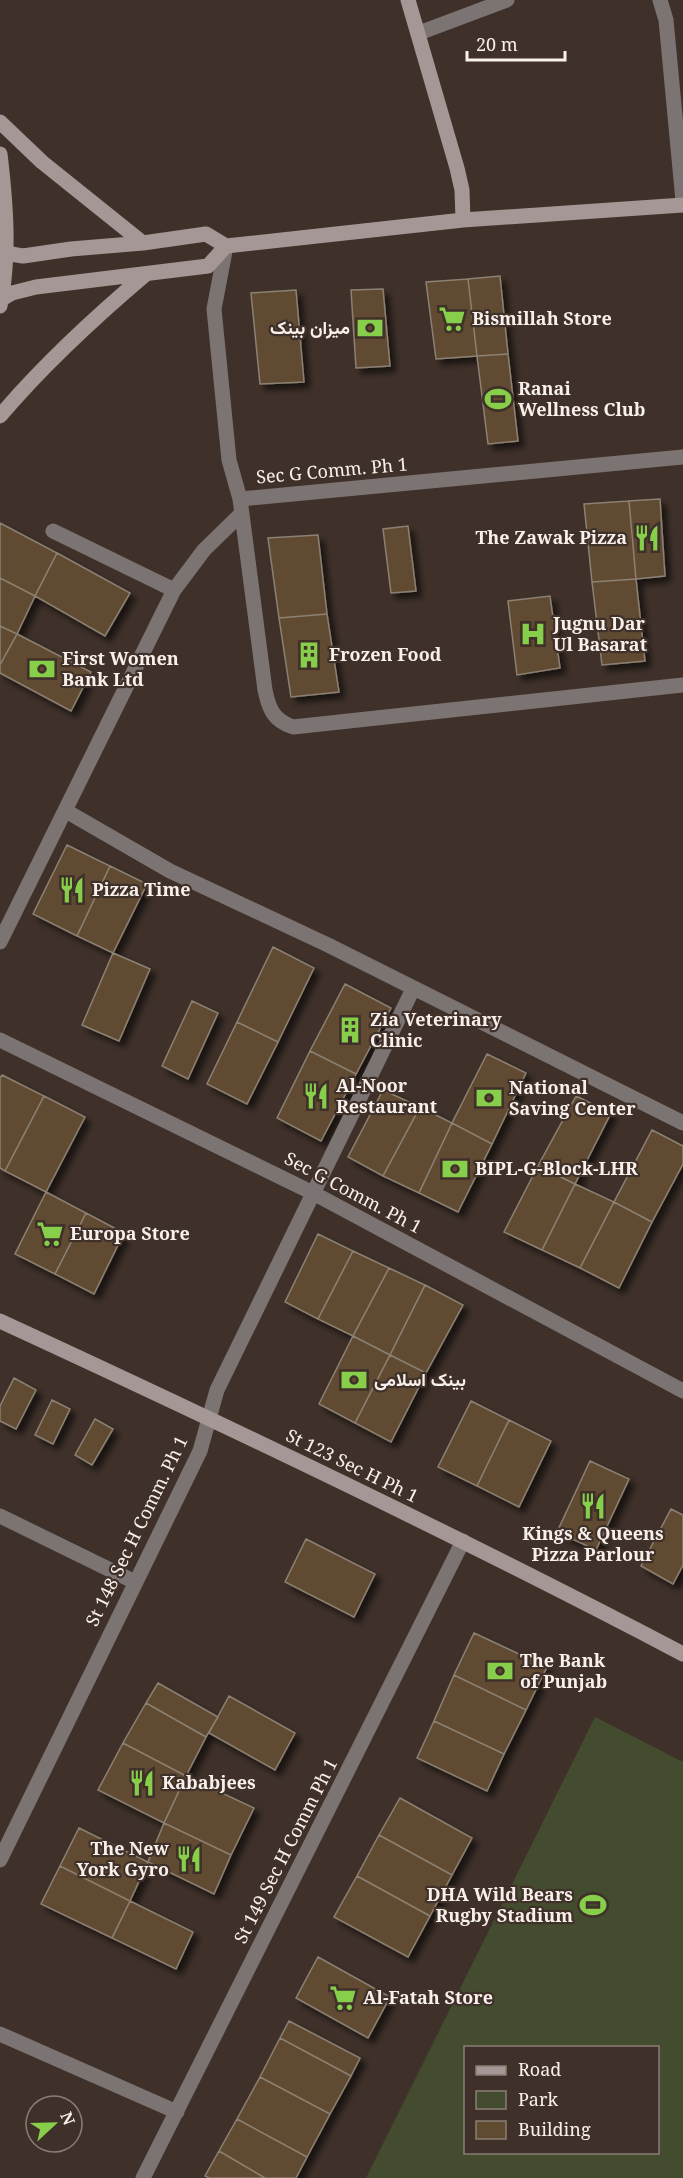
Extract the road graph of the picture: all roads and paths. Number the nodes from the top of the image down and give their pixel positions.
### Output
1 (408, 0) edge
2 (507, 0) edge
3 (660, 0) edge
4 (419, 33) junction
5 (0, 122) edge
6 (0, 154) edge
7 (683, 203) edge
8 (463, 220) junction
9 (143, 243) junction
10 (226, 246) junction
11 (3, 251) edge
12 (146, 274) junction
13 (1, 302) edge
14 (0, 416) edge
15 (683, 457) edge
16 (241, 506) junction
17 (53, 531) dead end
18 (174, 590) junction
19 (683, 685) edge
20 (66, 811) junction
21 (0, 942) edge
22 (413, 989) junction
23 (0, 1040) edge
24 (683, 1123) edge
25 (313, 1193) junction
26 (0, 1321) edge
27 (683, 1391) edge
28 (210, 1418) junction
29 (0, 1516) edge
30 (463, 1541) junction
31 (135, 1582) junction
32 (682, 1650) edge
33 (0, 1860) edge
34 (0, 2034) edge
35 (177, 2112) junction
36 (143, 2178) edge

1 - 4 street
2 - 4 street
3 - 7 street
4 - 8 street
5 - 9 street
6 - 11 street
7 - 8 street
8 - 10 street
9 - 10 street
9 - 11 street
10 - 12 street
10 - 16 street, Sec G Comm. Ph 1
11 - 13 street
12 - 13 street
12 - 14 street
15 - 16 street, Sec G Comm. Ph 1
16 - 18 street
16 - 19 street
17 - 18 street
18 - 20 street
20 - 21 street
20 - 22 street
22 - 24 street
22 - 25 street, St 148 Sec H Comm. Ph 1
23 - 25 street, Sec G Comm. Ph 1
25 - 27 street, Sec G Comm. Ph 1
25 - 28 street, St 148 Sec H Comm. Ph 1
26 - 28 street, St 123 Sec H Ph 1
28 - 30 street, St 123 Sec H Ph 1
28 - 31 street, St 148 Sec H Comm. Ph 1
29 - 31 street
30 - 32 street, St 123 Sec H Ph 1
30 - 35 street, St 149 Sec H Comm Ph 1
31 - 33 street, St 148 Sec H Comm. Ph 1
34 - 35 street
35 - 36 street, St 149 Sec H Comm Ph 1

